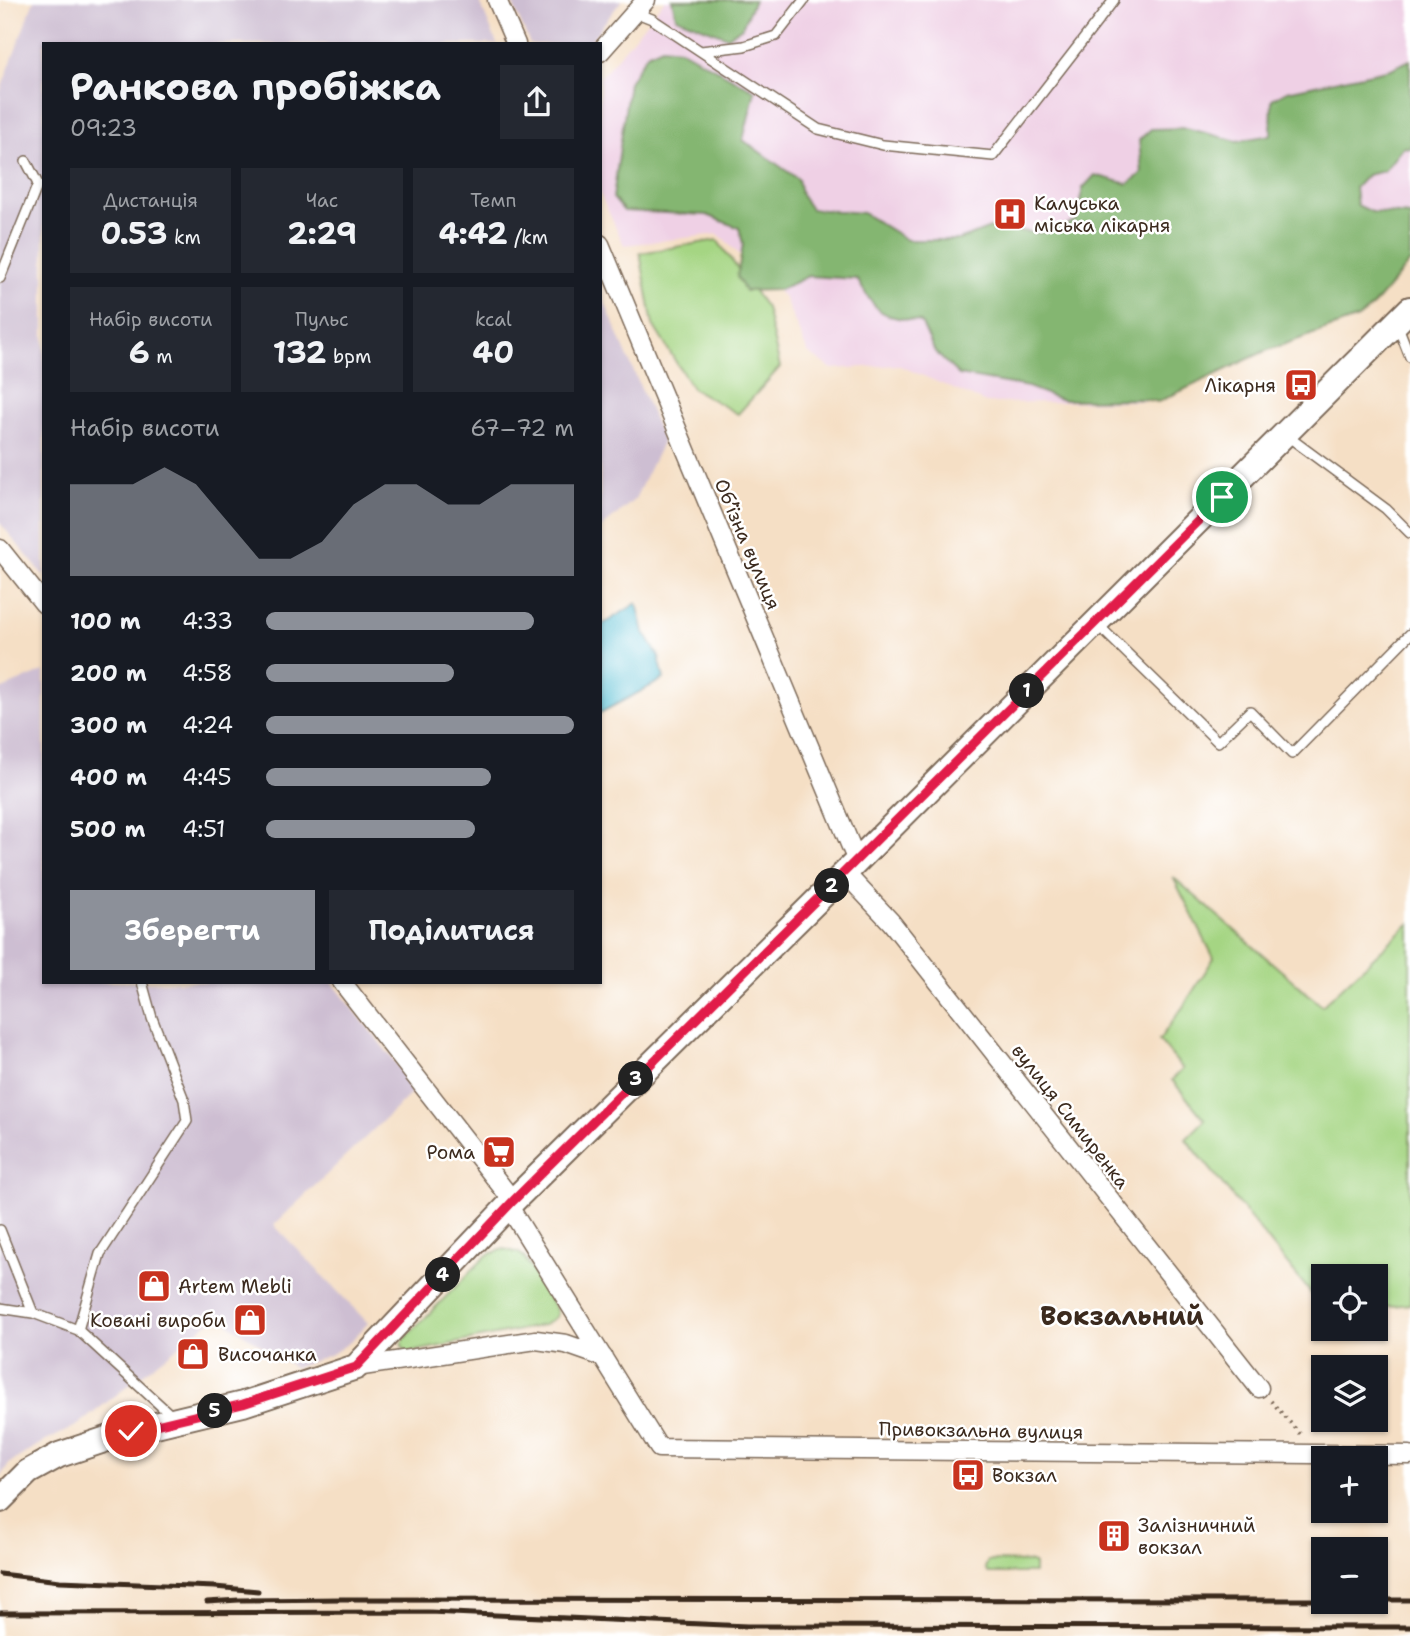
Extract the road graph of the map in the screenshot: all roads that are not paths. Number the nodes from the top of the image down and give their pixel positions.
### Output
1 (497, 0) edge
2 (804, 0) edge
3 (1114, 0) edge
4 (641, 6) edge
5 (515, 42) edge
6 (602, 50) edge
7 (701, 51) junction
8 (26, 161) dead end
9 (602, 249) edge
10 (0, 278) edge
11 (1403, 315) edge
12 (1410, 357) edge
13 (1285, 434) junction
14 (1410, 533) edge
15 (0, 549) edge
16 (42, 602) edge
17 (1096, 623) junction
18 (1410, 634) edge
19 (851, 867) junction
20 (143, 984) edge
21 (344, 984) edge
22 (510, 1203) junction
23 (0, 1230) edge
24 (0, 1308) edge
25 (33, 1313) junction
26 (78, 1330) junction
27 (603, 1357) junction
28 (356, 1367) junction
29 (1259, 1388) road end
30 (176, 1420) junction
31 (1410, 1455) edge
32 (0, 1500) edge

1 - 5 street
2 - 7 lane
3 - 7 lane
4 - 6 street
4 - 7 lane
8 - 10 lane
9 - 19 street, Обʼїзна вулиця
11 - 12 lane
11 - 13 main road
13 - 14 lane
13 - 17 main road
15 - 16 street
17 - 18 lane
17 - 19 main road
19 - 22 main road
19 - 29 street, вулиця Симиренка
20 - 26 lane
21 - 22 street, Привокзальна вулиця
22 - 27 street, Привокзальна вулиця
22 - 28 main road
23 - 25 lane
24 - 25 lane
25 - 26 lane
26 - 30 lane
27 - 28 street
27 - 31 street, Привокзальна вулиця
28 - 30 main road
30 - 32 main road

